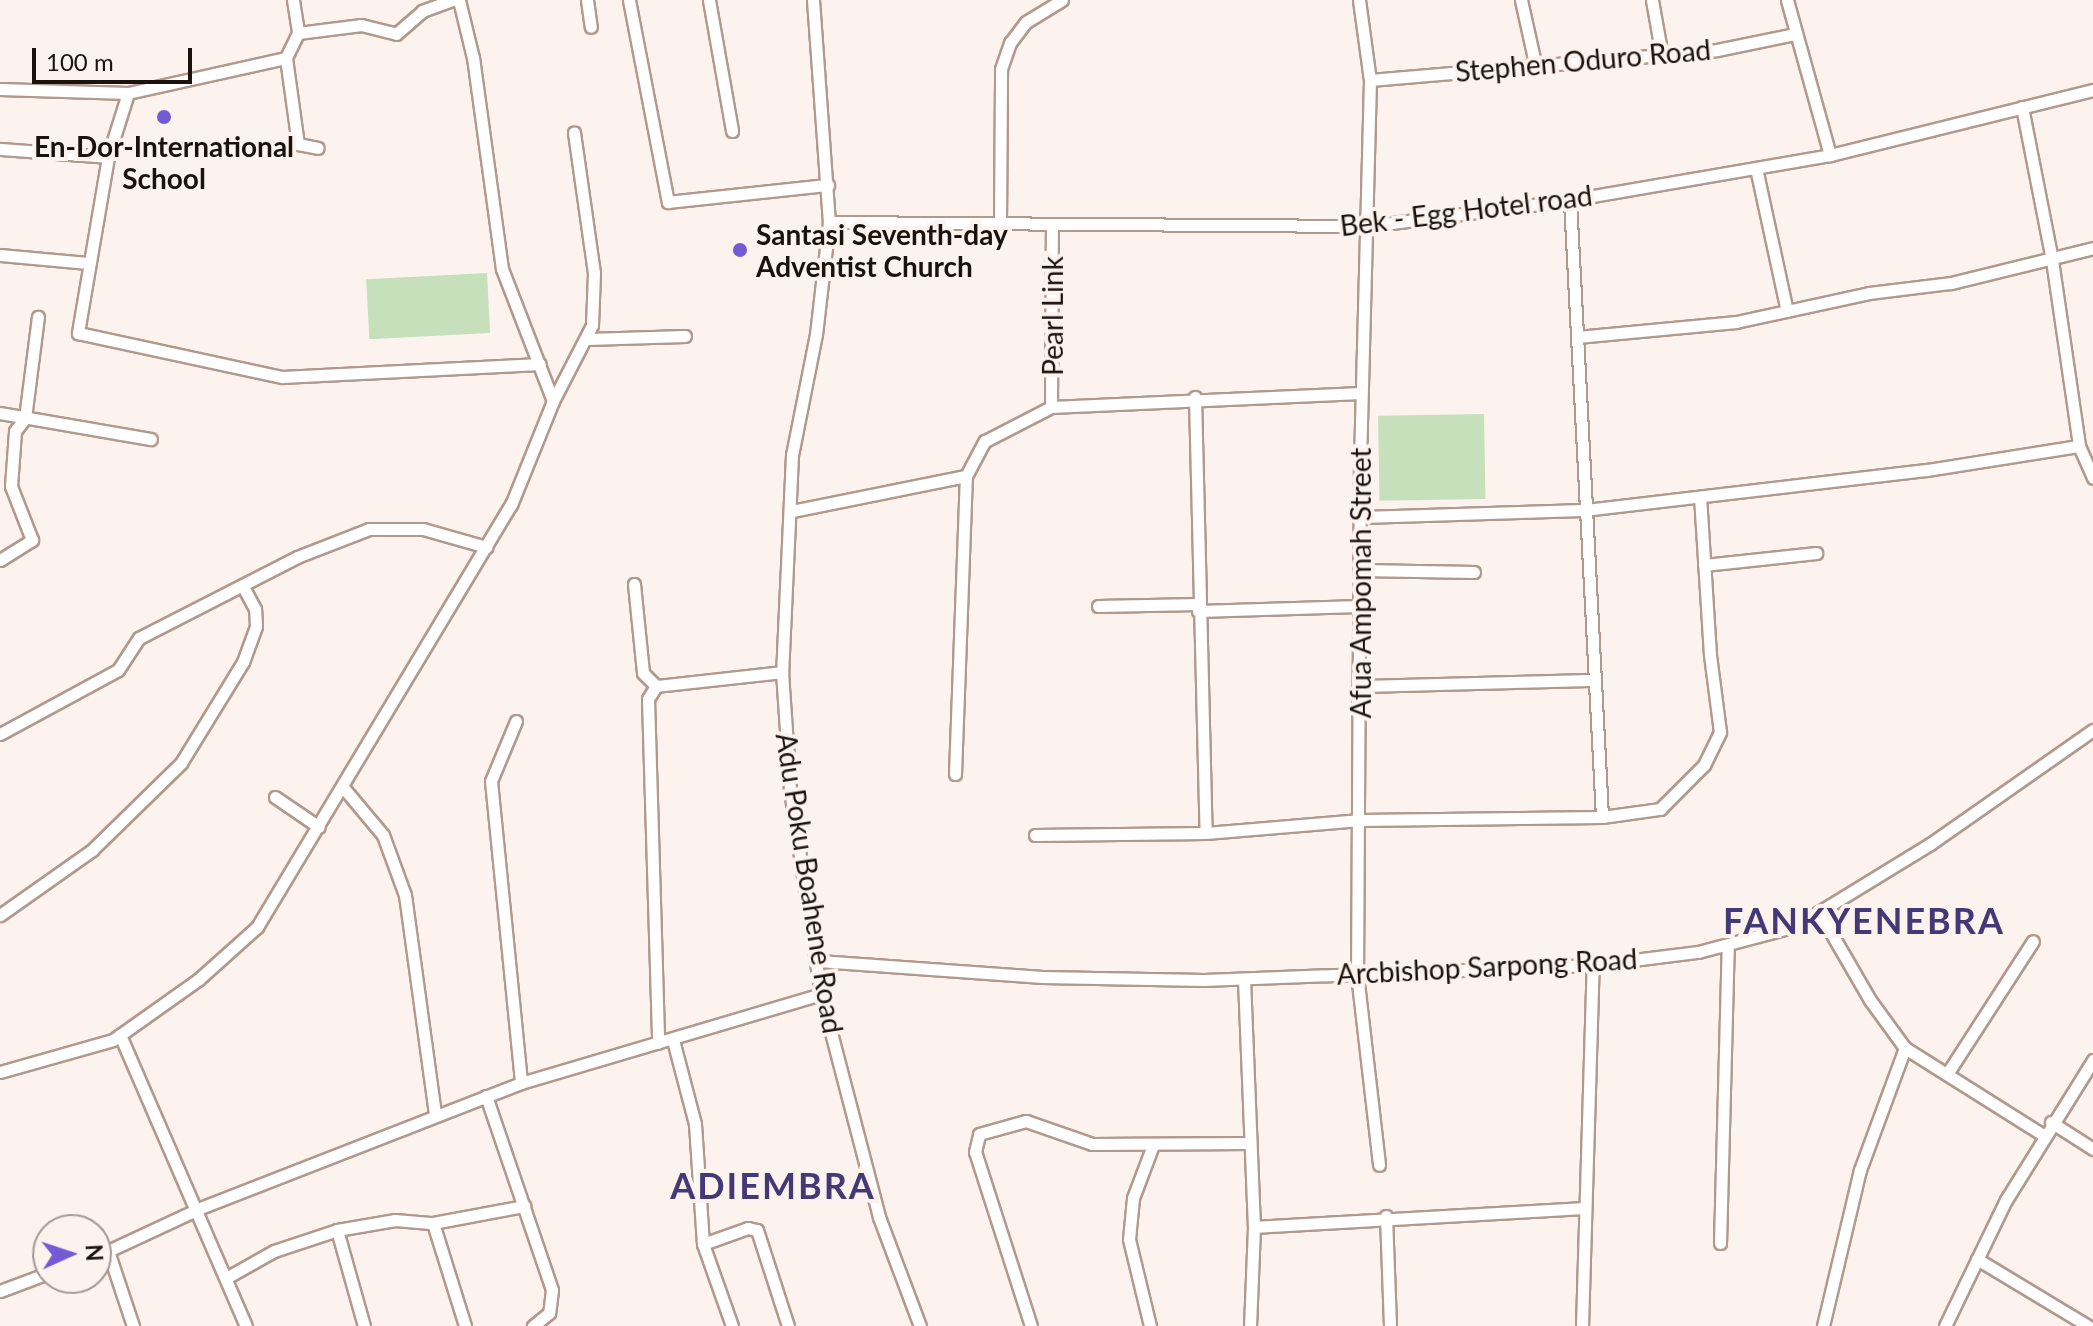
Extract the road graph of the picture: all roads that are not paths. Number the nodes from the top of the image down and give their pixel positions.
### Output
1 (293, 0) edge
2 (452, 0) edge
3 (459, 0) edge
4 (587, 0) edge
5 (629, 0) edge
6 (709, 0) edge
7 (813, 0) edge
8 (1062, 0) edge
9 (1359, 0) edge
10 (1521, 0) edge
11 (1652, 0) edge
12 (1787, 0) edge
13 (591, 27) dead end
14 (298, 33) junction
15 (1795, 34) junction
16 (1662, 56) junction
17 (286, 58) junction
18 (1535, 63) junction
19 (1370, 80) junction
20 (0, 89) edge
21 (2093, 90) edge
22 (128, 93) junction
23 (2022, 107) junction
24 (732, 131) dead end
25 (574, 132) dead end
26 (318, 148) dead end
27 (0, 149) edge
28 (1830, 155) junction
29 (108, 157) junction
30 (1756, 168) junction
31 (828, 185) junction
32 (1570, 200) junction
33 (829, 222) junction
34 (1000, 224) junction
35 (1052, 226) junction
36 (1368, 226) junction
37 (2093, 248) edge
38 (0, 255) edge
39 (2052, 260) junction
40 (88, 263) junction
41 (1787, 311) junction
42 (38, 317) dead end
43 (685, 336) dead end
44 (1577, 337) junction
45 (587, 339) junction
46 (540, 364) junction
47 (1361, 393) junction
48 (1195, 397) junction
49 (553, 401) junction
50 (1051, 407) junction
51 (0, 413) edge
52 (25, 418) junction
53 (151, 439) dead end
54 (2079, 446) junction
55 (966, 476) junction
56 (2093, 478) edge
57 (1700, 498) junction
58 (1585, 510) junction
59 (792, 511) junction
60 (1360, 517) junction
61 (486, 547) junction
62 (1816, 553) dead end
63 (0, 560) edge
64 (1704, 565) junction
65 (1360, 570) junction
66 (1474, 572) dead end
67 (634, 584) dead end
68 (243, 586) junction
69 (1098, 606) dead end
70 (1359, 606) junction
71 (1198, 608) junction
72 (782, 672) junction
73 (1593, 680) junction
74 (656, 686) junction
75 (1359, 686) junction
76 (516, 721) dead end
77 (2093, 730) edge
78 (0, 734) edge
79 (955, 774) dead end
80 (342, 786) junction
81 (275, 797) dead end
82 (1602, 817) junction
83 (1360, 820) junction
84 (319, 827) junction
85 (1206, 833) junction
86 (1035, 835) dead end
87 (1819, 912) junction
88 (0, 915) edge
89 (2033, 941) dead end
90 (1728, 946) junction
91 (819, 961) junction
92 (1593, 965) junction
93 (1357, 974) junction
94 (1244, 979) junction
95 (821, 994) junction
96 (120, 1035) junction
97 (673, 1040) junction
98 (658, 1043) junction
99 (1905, 1048) junction
100 (2093, 1060) edge
101 (0, 1072) edge
102 (1947, 1074) junction
103 (521, 1083) junction
104 (486, 1096) junction
105 (435, 1115) junction
106 (2051, 1122) junction
107 (2043, 1135) junction
108 (1250, 1143) junction
109 (1153, 1145) junction
110 (2093, 1149) edge
111 (1379, 1165) dead end
112 (524, 1206) junction
113 (1583, 1208) junction
114 (198, 1209) junction
115 (1386, 1216) junction
116 (433, 1223) junction
117 (1254, 1227) junction
118 (337, 1230) junction
119 (1720, 1243) dead end
120 (703, 1244) junction
121 (112, 1249) edge
122 (1977, 1259) junction
123 (112, 1277) edge
124 (226, 1278) junction
125 (32, 1279) edge
126 (0, 1291) edge
127 (133, 1326) edge
128 (246, 1326) edge
129 (364, 1326) edge
130 (465, 1326) edge
131 (533, 1326) edge
132 (732, 1326) edge
133 (788, 1326) edge
134 (920, 1326) edge
135 (1031, 1326) edge
136 (1150, 1326) edge
137 (1250, 1326) edge
138 (1390, 1326) edge
139 (1582, 1326) edge
140 (1823, 1326) edge
141 (1945, 1326) edge
142 (2088, 1326) edge

1 - 14 street
2 - 14 street
3 - 46 street
4 - 13 street
5 - 31 street
6 - 24 street
7 - 31 street, Adu Poku Boahene Road
8 - 34 street
9 - 19 street, Afua Ampomah Street
10 - 18 street
11 - 16 street
12 - 15 street
14 - 17 street
15 - 16 street, Stephen Oduro Road
15 - 28 street
16 - 18 street, Stephen Oduro Road
17 - 22 street
17 - 26 street
18 - 19 street, Stephen Oduro Road
19 - 36 street, Afua Ampomah Street
20 - 22 street
21 - 23 street, Bek - Egg Hotel road
22 - 29 street
23 - 28 street, Bek - Egg Hotel road
23 - 39 street
25 - 45 street
27 - 29 street
28 - 30 street, Bek - Egg Hotel road
29 - 40 street
30 - 32 street, Bek - Egg Hotel road
30 - 41 street
31 - 33 street, Adu Poku Boahene Road
32 - 36 street, Bek - Egg Hotel road
32 - 44 street
33 - 34 street, Bek - Egg Hotel road
33 - 59 street, Adu Poku Boahene Road
34 - 35 street, Bek - Egg Hotel road
35 - 36 street, Bek - Egg Hotel road
35 - 50 street, Pearl Link
36 - 47 street, Afua Ampomah Street
37 - 39 street
38 - 40 street
39 - 41 street
39 - 54 street
40 - 46 street
41 - 44 street
42 - 52 street
43 - 45 street
44 - 58 street
45 - 49 street
46 - 49 street
47 - 48 street
47 - 60 street, Afua Ampomah Street
48 - 50 street
48 - 71 street
49 - 61 street
50 - 55 street
51 - 52 street
52 - 53 street
52 - 63 street
54 - 56 street
54 - 57 street
55 - 59 street
55 - 79 street
57 - 58 street
57 - 64 street
58 - 60 street
58 - 73 street
59 - 72 street, Adu Poku Boahene Road
60 - 65 street, Afua Ampomah Street
61 - 68 street
61 - 80 street
62 - 64 street
64 - 82 street
65 - 66 street
65 - 70 street, Afua Ampomah Street
67 - 74 street
68 - 78 street
68 - 88 street
69 - 71 street
70 - 71 street
70 - 75 street, Afua Ampomah Street
71 - 85 street
72 - 74 street
72 - 91 street, Adu Poku Boahene Road
73 - 75 street
73 - 82 street
74 - 98 street
75 - 83 street, Afua Ampomah Street
76 - 103 street
77 - 87 street, Arcbishop Sarpong Road
80 - 84 street
80 - 105 street
81 - 84 street
82 - 83 street
83 - 85 street
83 - 93 street, Afua Ampomah Street
84 - 96 street
85 - 86 street
87 - 90 street, Arcbishop Sarpong Road
87 - 99 street
89 - 102 street
90 - 92 street, Arcbishop Sarpong Road
90 - 119 street
91 - 94 street, Arcbishop Sarpong Road
91 - 95 street, Adu Poku Boahene Road
92 - 93 street, Arcbishop Sarpong Road
92 - 113 street
93 - 94 street, Arcbishop Sarpong Road
93 - 111 street, Afua Ampomah Street
94 - 108 street
95 - 97 street
95 - 134 street, Adu Poku Boahene Road
96 - 101 street
96 - 114 street
97 - 98 street
97 - 120 street
98 - 103 street
99 - 102 street
99 - 140 street
100 - 106 street
102 - 107 street
103 - 104 street
104 - 105 street
104 - 112 street
105 - 114 street
106 - 107 street
106 - 110 street
107 - 122 street
108 - 109 street
108 - 117 street
109 - 135 street
109 - 136 street
112 - 116 street
112 - 131 street
113 - 115 street
113 - 139 street
114 - 121 street
114 - 124 street
115 - 117 street
115 - 138 street
116 - 118 street
116 - 130 street
117 - 137 street
118 - 124 street
118 - 129 street
120 - 132 street
120 - 133 street
122 - 141 street
122 - 142 street
123 - 127 street
124 - 128 street
125 - 126 street

